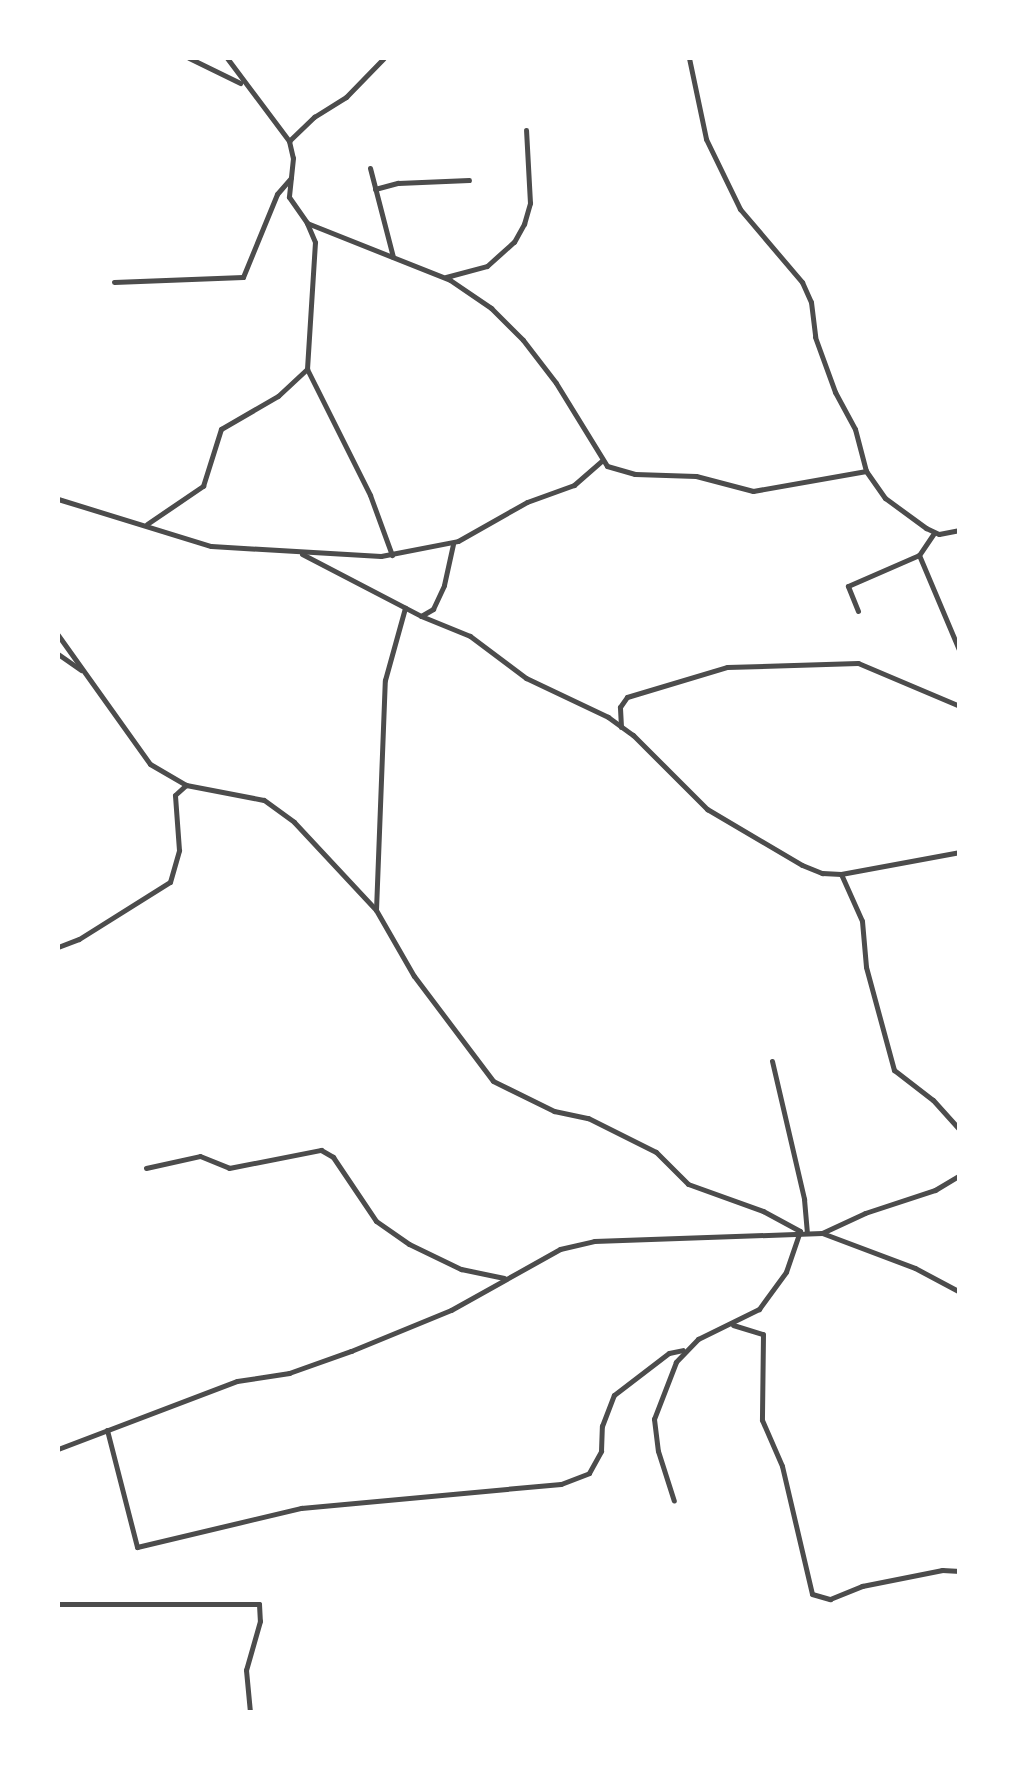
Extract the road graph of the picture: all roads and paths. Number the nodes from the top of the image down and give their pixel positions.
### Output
1 (189, 58) edge
2 (228, 58) edge
3 (384, 58) edge
4 (689, 58) edge
5 (243, 84) junction
6 (526, 130) dead end
7 (289, 142) junction
8 (370, 168) dead end
9 (292, 178) junction
10 (469, 180) dead end
11 (376, 189) junction
12 (307, 223) junction
13 (392, 257) junction
14 (443, 277) junction
15 (114, 282) dead end
16 (307, 369) junction
17 (602, 461) junction
18 (866, 470) junction
19 (58, 499) edge
20 (144, 525) junction
21 (960, 530) edge
22 (934, 533) junction
23 (453, 543) junction
24 (302, 554) junction
25 (392, 555) junction
26 (919, 556) junction
27 (405, 608) junction
28 (858, 611) dead end
29 (421, 616) junction
30 (58, 635) edge
31 (960, 652) edge
32 (58, 654) edge
33 (84, 672) junction
34 (960, 706) edge
35 (622, 726) junction
36 (186, 785) junction
37 (960, 852) edge
38 (842, 874) junction
39 (376, 910) junction
40 (58, 947) edge
41 (772, 1061) dead end
42 (960, 1130) edge
43 (146, 1168) dead end
44 (960, 1175) edge
45 (803, 1231) junction
46 (822, 1233) junction
47 (507, 1278) junction
48 (960, 1292) edge
49 (732, 1324) junction
50 (683, 1350) junction
51 (107, 1430) junction
52 (58, 1449) edge
53 (674, 1501) dead end
54 (960, 1571) edge
55 (58, 1604) edge
56 (250, 1712) edge

1 - 5 street
2 - 5 street
3 - 7 street
4 - 18 street
5 - 7 street
6 - 14 street
7 - 9 street
8 - 11 street
9 - 12 street
9 - 15 street
10 - 11 street
11 - 13 street
12 - 13 street
12 - 16 street
13 - 14 street
14 - 17 street
16 - 20 street
16 - 25 street
17 - 18 street
17 - 23 street
18 - 22 street
19 - 20 street
20 - 24 street
21 - 22 street
22 - 26 street
23 - 25 street
23 - 29 street
24 - 25 street
24 - 27 street
26 - 28 street
26 - 31 street
27 - 29 street
27 - 39 street
29 - 35 street
30 - 33 street
32 - 33 street
33 - 36 street
34 - 35 street
35 - 38 street
36 - 39 street
36 - 40 street
37 - 38 street
38 - 42 street
39 - 45 street
41 - 45 street
43 - 47 street
44 - 46 street
45 - 46 street
45 - 47 street
45 - 49 street
46 - 48 street
47 - 51 street
49 - 50 street
49 - 54 street
50 - 51 street
50 - 53 street
51 - 52 street
55 - 56 street

